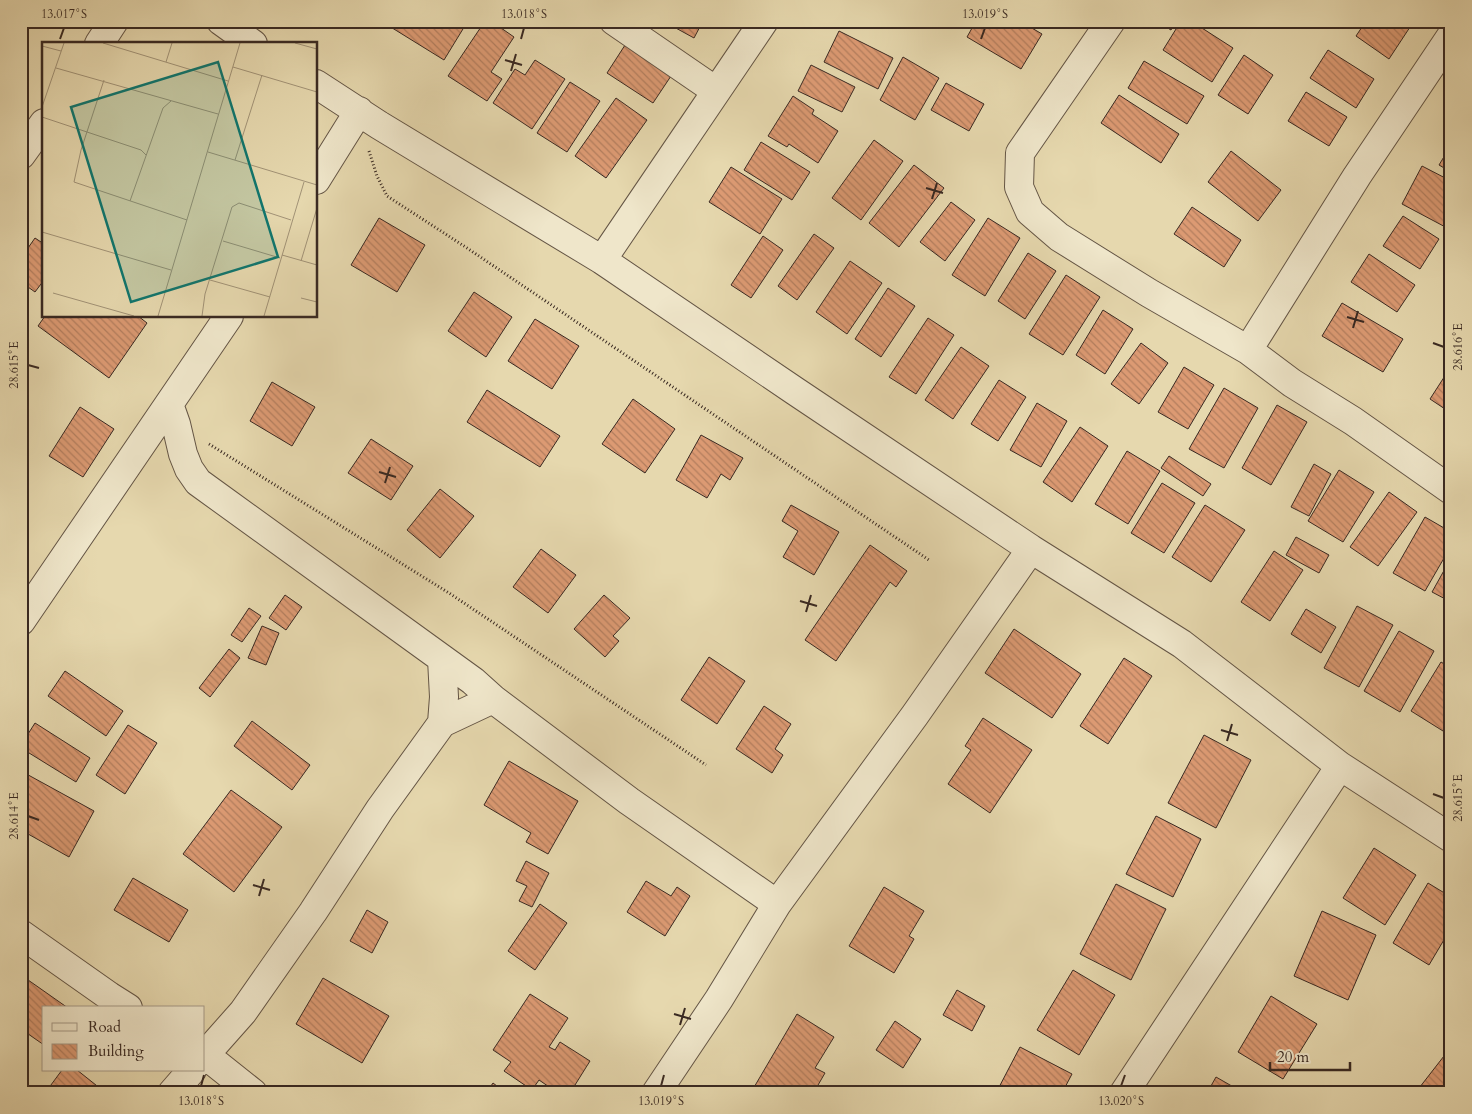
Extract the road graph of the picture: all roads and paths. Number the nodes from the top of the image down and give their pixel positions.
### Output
1 (114, 21) edge
2 (221, 21) edge
3 (614, 21) edge
4 (764, 21) edge
5 (1111, 21) edge
6 (1451, 36) edge
7 (100, 42) edge
8 (251, 42) edge
9 (318, 85) edge
10 (716, 91) junction
11 (369, 118) junction
12 (42, 126) edge
13 (21, 156) edge
14 (318, 178) edge
15 (602, 260) junction
16 (228, 318) edge
17 (1248, 350) junction
18 (173, 414) junction
19 (1451, 490) edge
20 (1031, 549) junction
21 (929, 560) dead end
22 (21, 621) edge
23 (442, 659) junction
24 (493, 698) junction
25 (442, 723) junction
26 (706, 765) dead end
27 (1340, 766) junction
28 (1451, 838) edge
29 (778, 904) junction
30 (21, 934) edge
31 (125, 1006) edge
32 (205, 1055) edge
33 (205, 1062) edge
34 (190, 1072) edge
35 (172, 1093) edge
36 (253, 1093) edge
37 (656, 1093) edge
38 (1124, 1093) edge

1 - 7 street
2 - 8 street
3 - 10 street
4 - 10 street
5 - 17 street
6 - 17 street
9 - 11 street
10 - 15 street
11 - 14 street
11 - 15 street
11 - 21 path
12 - 13 street
15 - 20 street
16 - 18 street
17 - 19 street
18 - 22 street
18 - 23 street
18 - 26 path
20 - 27 street
20 - 29 street
23 - 24 street
23 - 25 street
24 - 25 street
24 - 29 street
25 - 32 street
27 - 28 street
27 - 38 street
29 - 37 street
30 - 31 street
33 - 36 street
34 - 35 street

